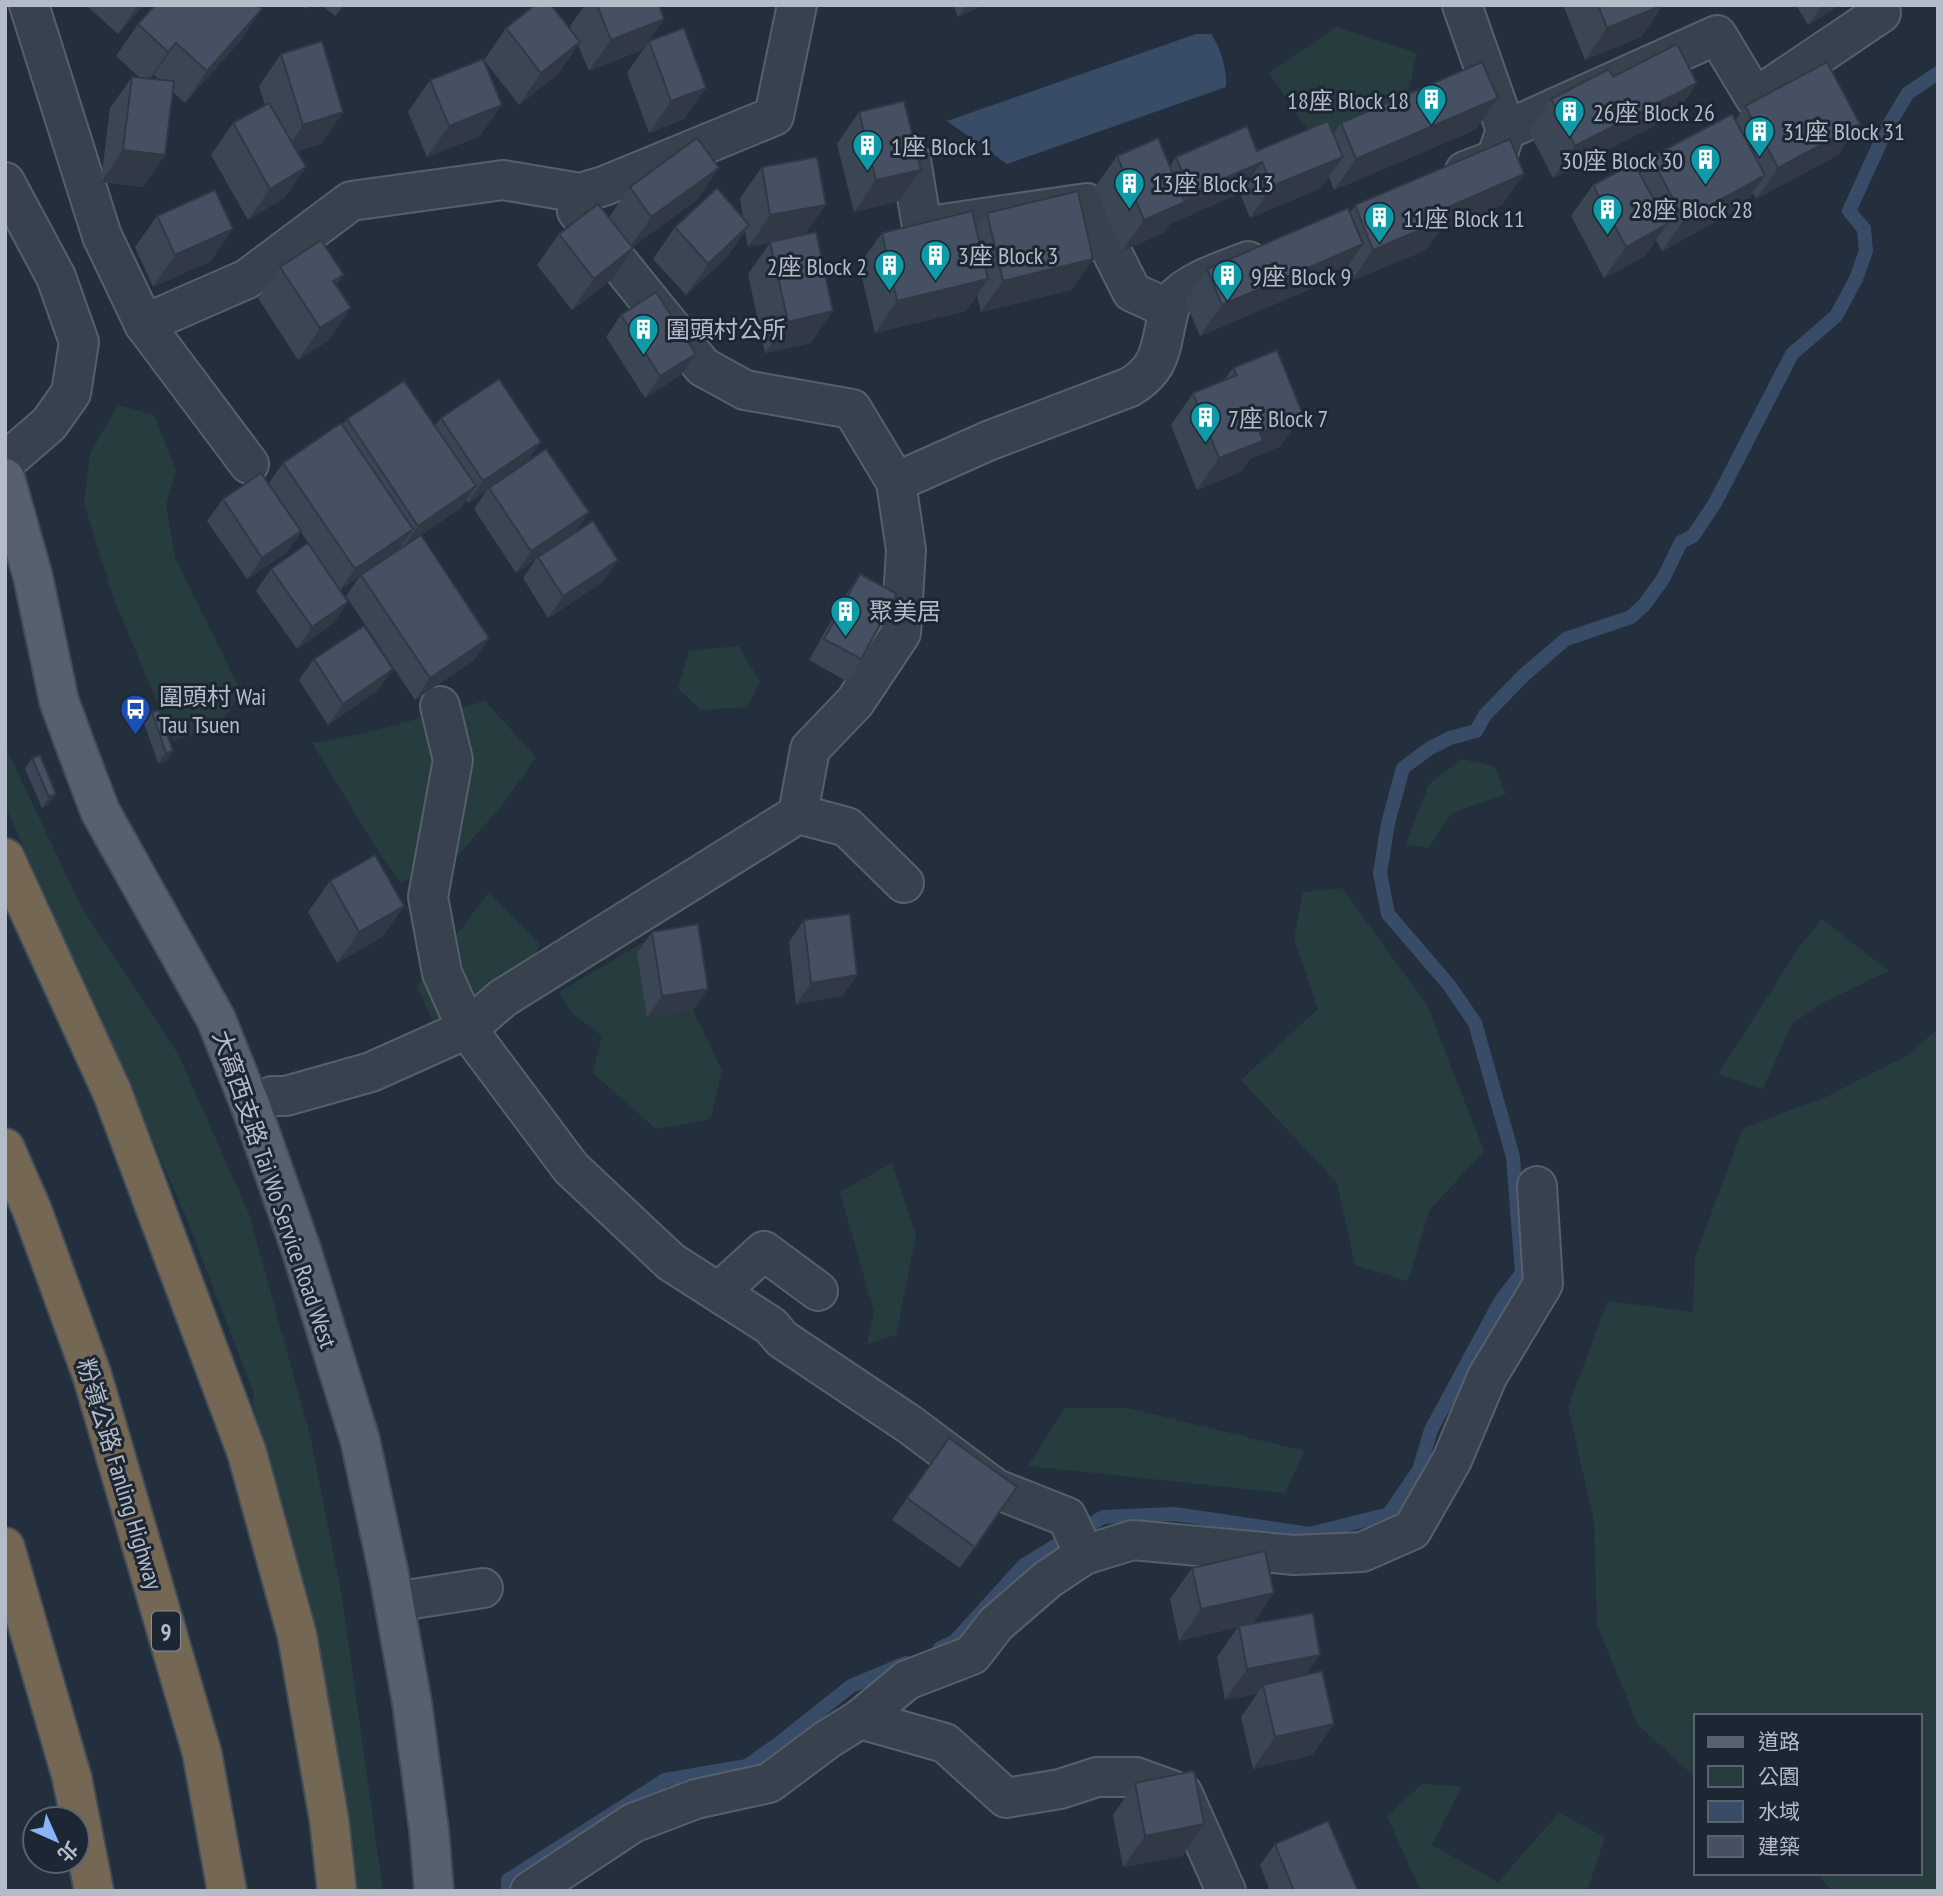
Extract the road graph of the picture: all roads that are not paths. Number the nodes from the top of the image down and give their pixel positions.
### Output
1 (797, 5) edge
2 (1462, 5) edge
3 (26, 12) edge
4 (1881, 13) dead end
5 (1506, 130) junction
6 (911, 160) edge
7 (5, 182) edge
8 (1434, 184) edge
9 (580, 193) junction
10 (1275, 250) edge
11 (1169, 309) junction
12 (144, 324) junction
13 (5, 462) edge
14 (249, 464) dead end
15 (5, 478) edge
16 (896, 482) junction
17 (440, 706) dead end
18 (798, 814) junction
19 (5, 858) edge
20 (904, 883) dead end
21 (467, 1029) junction
22 (251, 1107) junction
23 (5, 1148) edge
24 (1537, 1186) dead end
25 (818, 1291) dead end
26 (719, 1292) junction
27 (1077, 1539) junction
28 (5, 1547) edge
29 (483, 1588) dead end
30 (394, 1602) junction
31 (860, 1719) junction
32 (94, 1891) edge
33 (227, 1891) edge
34 (337, 1891) edge
35 (434, 1891) edge
36 (530, 1891) edge
37 (1226, 1891) edge

1 - 9 street
2 - 5 street
3 - 12 street
4 - 5 street
5 - 8 street
6 - 11 street
7 - 13 street
9 - 12 street
9 - 16 street
10 - 11 street
11 - 16 street
12 - 14 street
15 - 22 main road, 大窩西支路 Tai Wo Service Road West
16 - 18 street
17 - 21 street
18 - 20 street
18 - 21 street
19 - 34 highway
21 - 22 street
21 - 26 street
22 - 30 main road, 大窩西支路 Tai Wo Service Road West
23 - 33 highway, 粉嶺公路 Fanling Highway / 9
24 - 27 street
25 - 26 street
26 - 27 street
27 - 31 street
28 - 32 highway
29 - 30 street
30 - 35 main road, 大窩西支路 Tai Wo Service Road West
31 - 36 street
31 - 37 street

